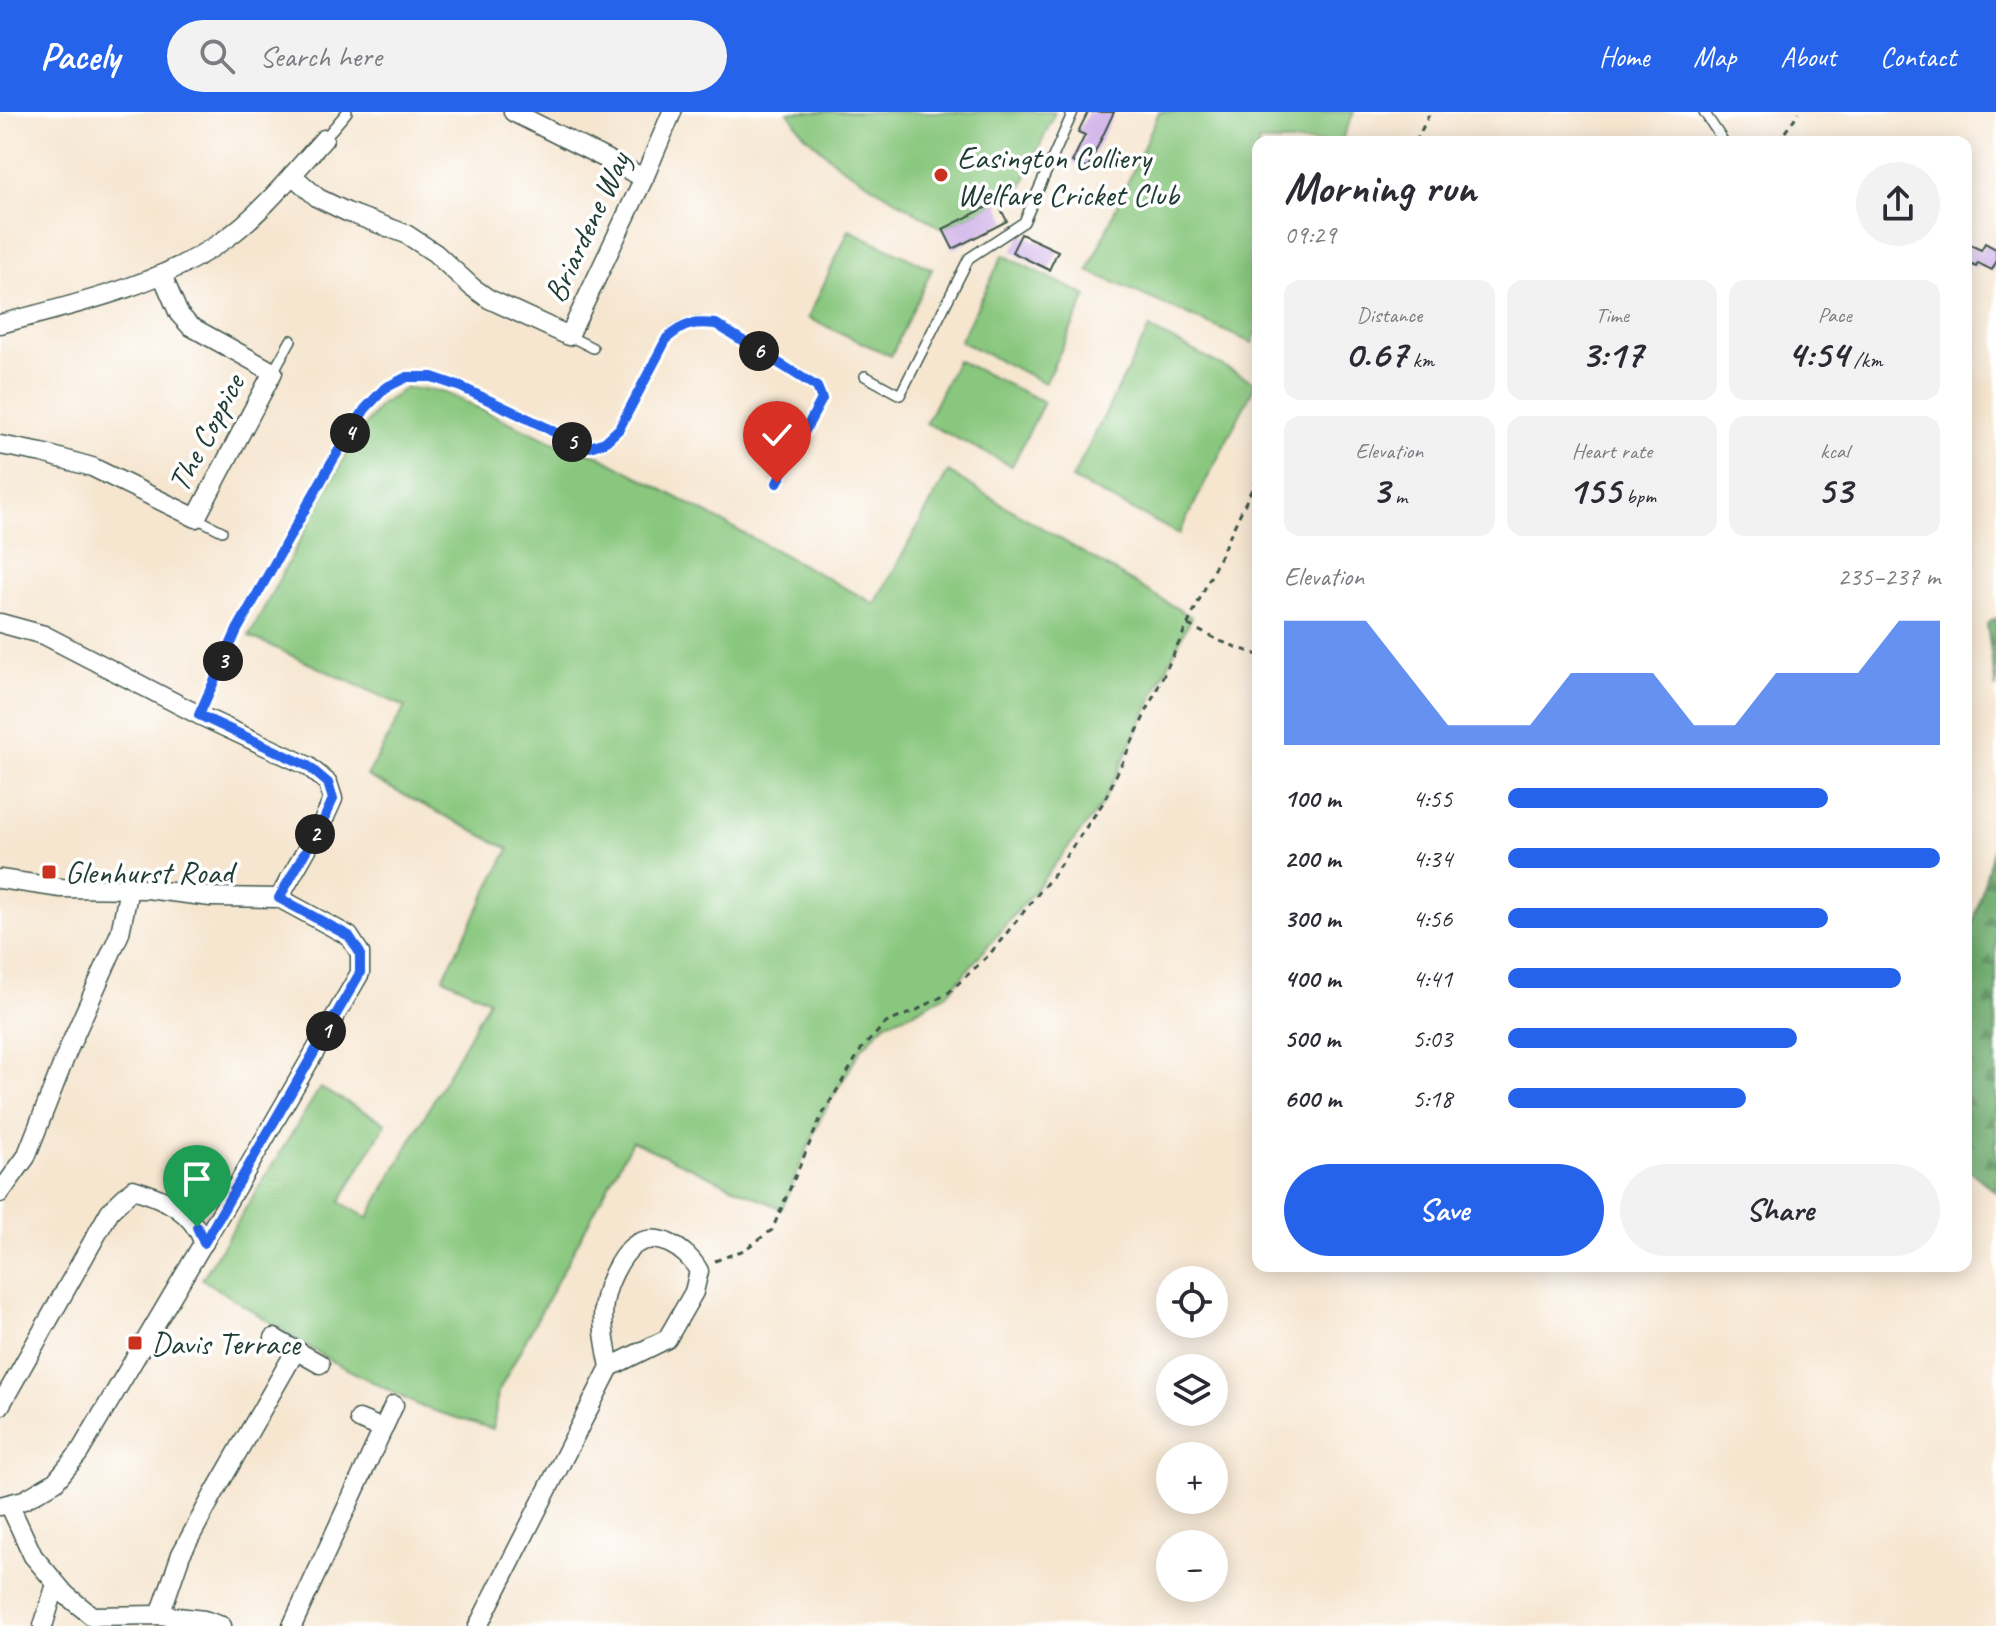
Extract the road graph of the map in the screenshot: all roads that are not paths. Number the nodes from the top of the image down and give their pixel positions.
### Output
1 (347, 112) edge
2 (513, 112) edge
3 (672, 112) edge
4 (1073, 112) edge
5 (1704, 112) edge
6 (1720, 136) edge
7 (324, 139) joint
8 (292, 175) junction
9 (644, 178) junction
10 (162, 275) junction
11 (0, 324) edge
12 (569, 336) junction
13 (291, 340) dead end
14 (593, 348) dead end
15 (273, 372) junction
16 (865, 376) dead end
17 (0, 445) edge
18 (777, 483) dead end
19 (196, 518) junction
20 (222, 531) dead end
21 (0, 623) edge
22 (199, 715) junction
23 (0, 879) edge
24 (129, 889) junction
25 (279, 898) junction
26 (0, 1193) edge
27 (204, 1243) junction
28 (274, 1338) dead end
29 (296, 1350) junction
30 (320, 1364) dead end
31 (610, 1367) junction
32 (394, 1405) dead end
33 (0, 1406) edge
34 (359, 1419) dead end
35 (383, 1429) junction
36 (4, 1505) edge
37 (56, 1584) junction
38 (160, 1615) junction
39 (43, 1626) edge
40 (222, 1626) edge
41 (292, 1626) edge
42 (478, 1626) edge

1 - 7 lane
2 - 9 street
3 - 9 street, Briardene Way
4 - 16 lane
5 - 6 lane
7 - 8 street
8 - 10 street
8 - 12 street, Briardene Way
9 - 12 street, Briardene Way
10 - 11 street
10 - 15 street, The Coppice
12 - 14 lane
13 - 15 lane
15 - 19 street, The Coppice
17 - 19 street, The Coppice
18 - 22 lane
19 - 20 lane
21 - 22 street
22 - 25 street
23 - 24 street
24 - 25 street
24 - 26 street
25 - 27 street
27 - 33 street
27 - 36 street
28 - 29 street
29 - 30 street
29 - 38 street
31 - 31 street
31 - 42 street
32 - 35 street
34 - 35 street
35 - 41 street
36 - 37 street
37 - 38 street
37 - 39 street
38 - 40 street

